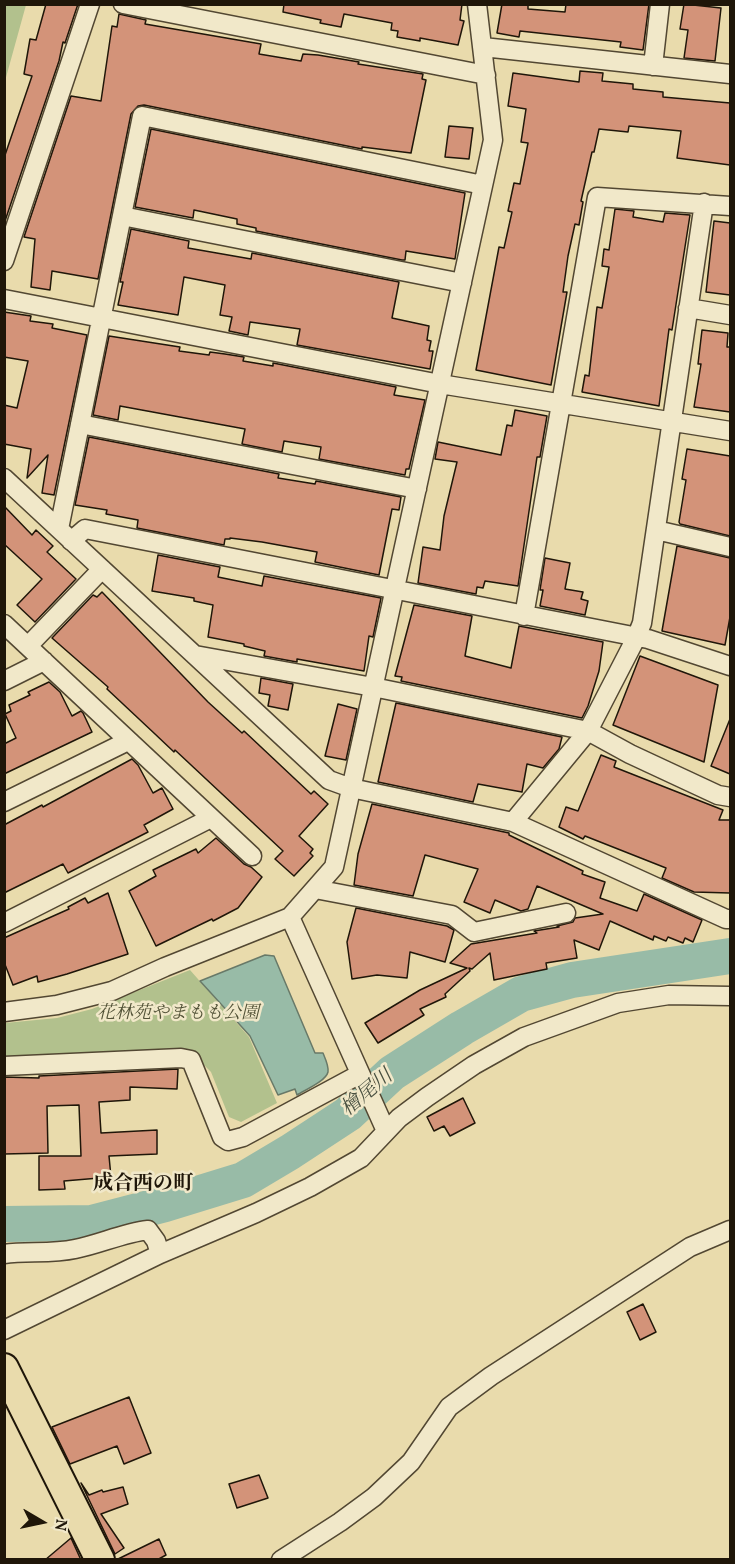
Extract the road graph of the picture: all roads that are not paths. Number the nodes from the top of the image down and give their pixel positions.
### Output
1 (90, 4) edge
2 (123, 4) edge
3 (477, 4) edge
4 (660, 4) edge
5 (483, 47) junction
6 (654, 66) junction
7 (730, 74) edge
8 (486, 75) junction
9 (483, 185) junction
10 (704, 203) junction
11 (730, 206) edge
12 (122, 216) junction
13 (4, 261) edge
14 (462, 283) junction
15 (4, 299) edge
16 (688, 308) junction
17 (730, 315) edge
18 (101, 318) junction
19 (440, 384) junction
20 (561, 402) junction
21 (671, 422) junction
22 (80, 424) junction
23 (730, 431) edge
24 (4, 478) edge
25 (417, 489) junction
26 (656, 530) junction
27 (65, 535) junction
28 (730, 547) edge
29 (102, 569) junction
30 (395, 590) junction
31 (524, 616) junction
32 (4, 624) edge
33 (636, 638) junction
34 (28, 646) junction
35 (195, 655) junction
36 (44, 661) junction
37 (730, 666) edge
38 (4, 681) edge
39 (373, 687) junction
40 (588, 731) junction
41 (128, 741) junction
42 (351, 788) junction
43 (730, 797) edge
44 (4, 802) edge
45 (211, 818) junction
46 (513, 822) junction
47 (252, 856) dead end
48 (315, 889) junction
49 (566, 913) dead end
50 (290, 917) junction
51 (730, 919) edge
52 (4, 923) edge
53 (730, 996) edge
54 (4, 1012) edge
55 (4, 1066) edge
56 (361, 1076) junction
57 (384, 1125) junction
58 (730, 1230) edge
59 (4, 1254) edge
60 (160, 1254) junction
61 (4, 1330) edge
62 (4, 1368) edge
63 (100, 1560) edge
64 (281, 1560) edge

1 - 13 street
2 - 8 street
3 - 5 street
4 - 6 street
5 - 6 street
5 - 8 street
6 - 7 street
8 - 9 street
9 - 12 street
9 - 14 street
10 - 11 street
10 - 16 street
10 - 20 street
12 - 14 street
12 - 18 street
14 - 19 street
15 - 18 street
16 - 17 street
16 - 21 street
18 - 19 street
18 - 22 street
19 - 20 street
19 - 25 street
20 - 21 street
20 - 31 street
21 - 23 street
21 - 26 street
22 - 25 street
22 - 27 street
24 - 27 street
25 - 30 street
26 - 28 street
26 - 33 street
27 - 29 street
27 - 30 street
29 - 34 street
29 - 35 street
30 - 31 street
30 - 39 street
31 - 33 street
32 - 34 street
33 - 37 street
33 - 40 street
34 - 36 street
35 - 39 street
35 - 42 street
36 - 38 street
36 - 41 street
39 - 40 street
39 - 42 street
40 - 43 street
40 - 46 street
41 - 44 street
41 - 45 street
42 - 46 street
42 - 48 street
45 - 47 street
45 - 52 street
46 - 51 street
48 - 49 street
48 - 50 street
50 - 54 street
50 - 56 street
53 - 57 street
55 - 56 street
56 - 57 street
57 - 60 street
58 - 64 street
59 - 60 street
60 - 61 street
62 - 63 main road

